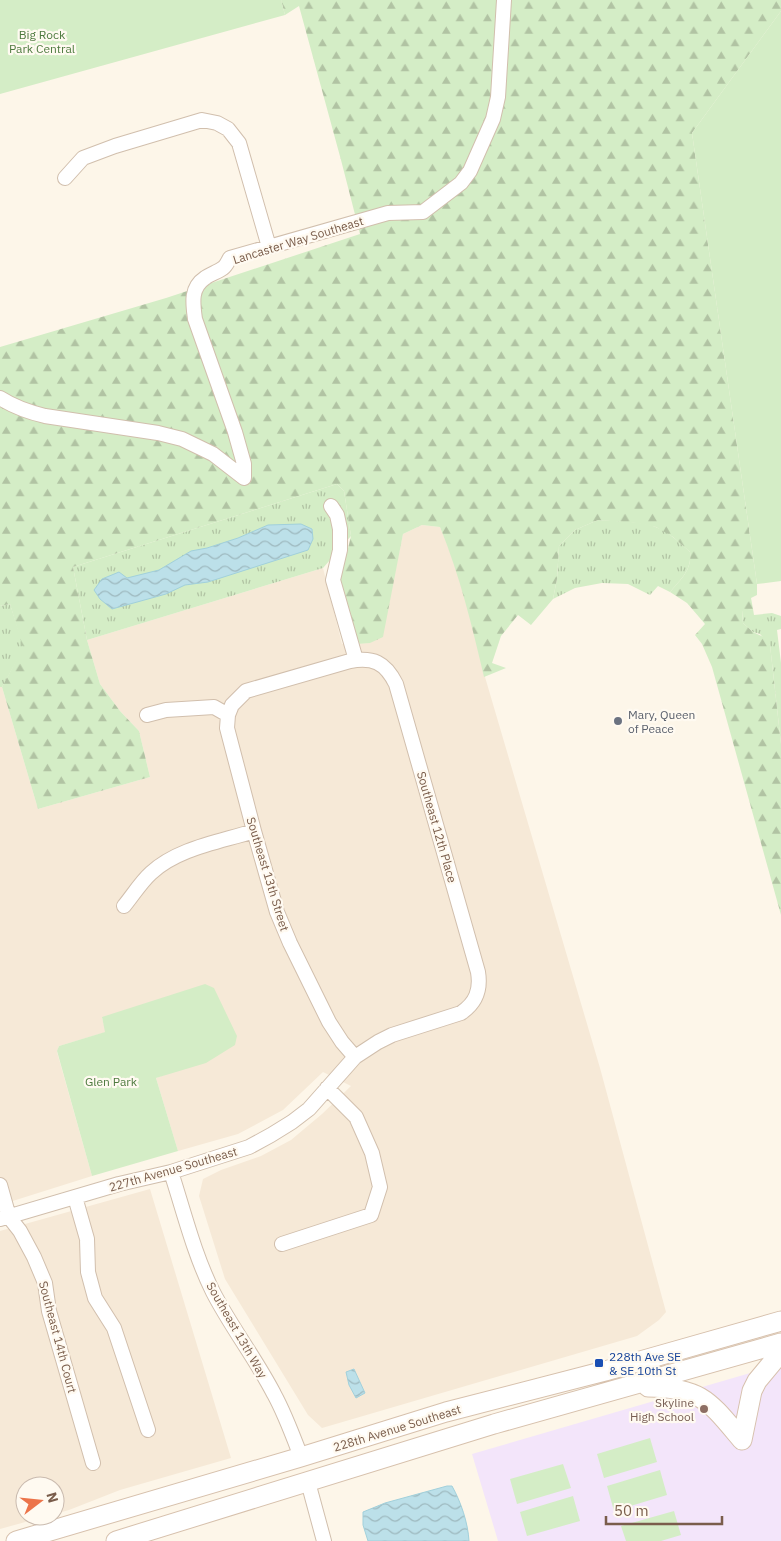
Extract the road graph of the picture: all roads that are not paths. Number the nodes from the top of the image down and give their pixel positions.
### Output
1 (504, 0) edge
2 (66, 178) dead end
3 (269, 247) junction
4 (0, 398) edge
5 (331, 506) dead end
6 (356, 660) junction
7 (230, 710) junction
8 (147, 715) dead end
9 (254, 832) junction
10 (124, 906) dead end
11 (477, 995) joint
12 (355, 1057) junction
13 (327, 1088) junction
14 (172, 1172) junction
15 (0, 1185) edge
16 (75, 1198) junction
17 (5, 1218) edge
18 (282, 1244) dead end
19 (781, 1321) edge
20 (781, 1343) edge
21 (781, 1352) edge
22 (630, 1386) junction
23 (148, 1430) dead end
24 (415, 1448) junction
25 (301, 1457) junction
26 (93, 1464) dead end
27 (308, 1482) junction
28 (234, 1505) junction
29 (16, 1541) edge
30 (116, 1541) edge
31 (324, 1541) edge

1 - 3 street, Lancaster Way Southeast
2 - 3 street
3 - 4 street, Lancaster Way Southeast
5 - 6 street
6 - 7 street
6 - 11 street, Southeast 12th Place
7 - 8 street
7 - 9 street, Southeast 13th Street
9 - 10 street
9 - 12 street, Southeast 13th Street
11 - 12 street, 227th Avenue Southeast
12 - 13 street, 227th Avenue Southeast
13 - 14 street, 227th Avenue Southeast
13 - 18 street
14 - 16 street, 227th Avenue Southeast
14 - 25 street, Southeast 13th Way
15 - 17 street, Southeast 14th Court
16 - 17 street, 227th Avenue Southeast
16 - 23 street
17 - 26 street, Southeast 14th Court
19 - 25 main road, 228th Avenue Southeast
20 - 22 main road, 228th Avenue Southeast
21 - 22 main road
22 - 24 main road, 228th Avenue Southeast
24 - 25 main road
24 - 27 main road, 228th Avenue Southeast
25 - 28 main road
25 - 29 main road, 228th Avenue Southeast
27 - 28 main road, 228th Avenue Southeast
27 - 31 street
28 - 30 main road, 228th Avenue Southeast

